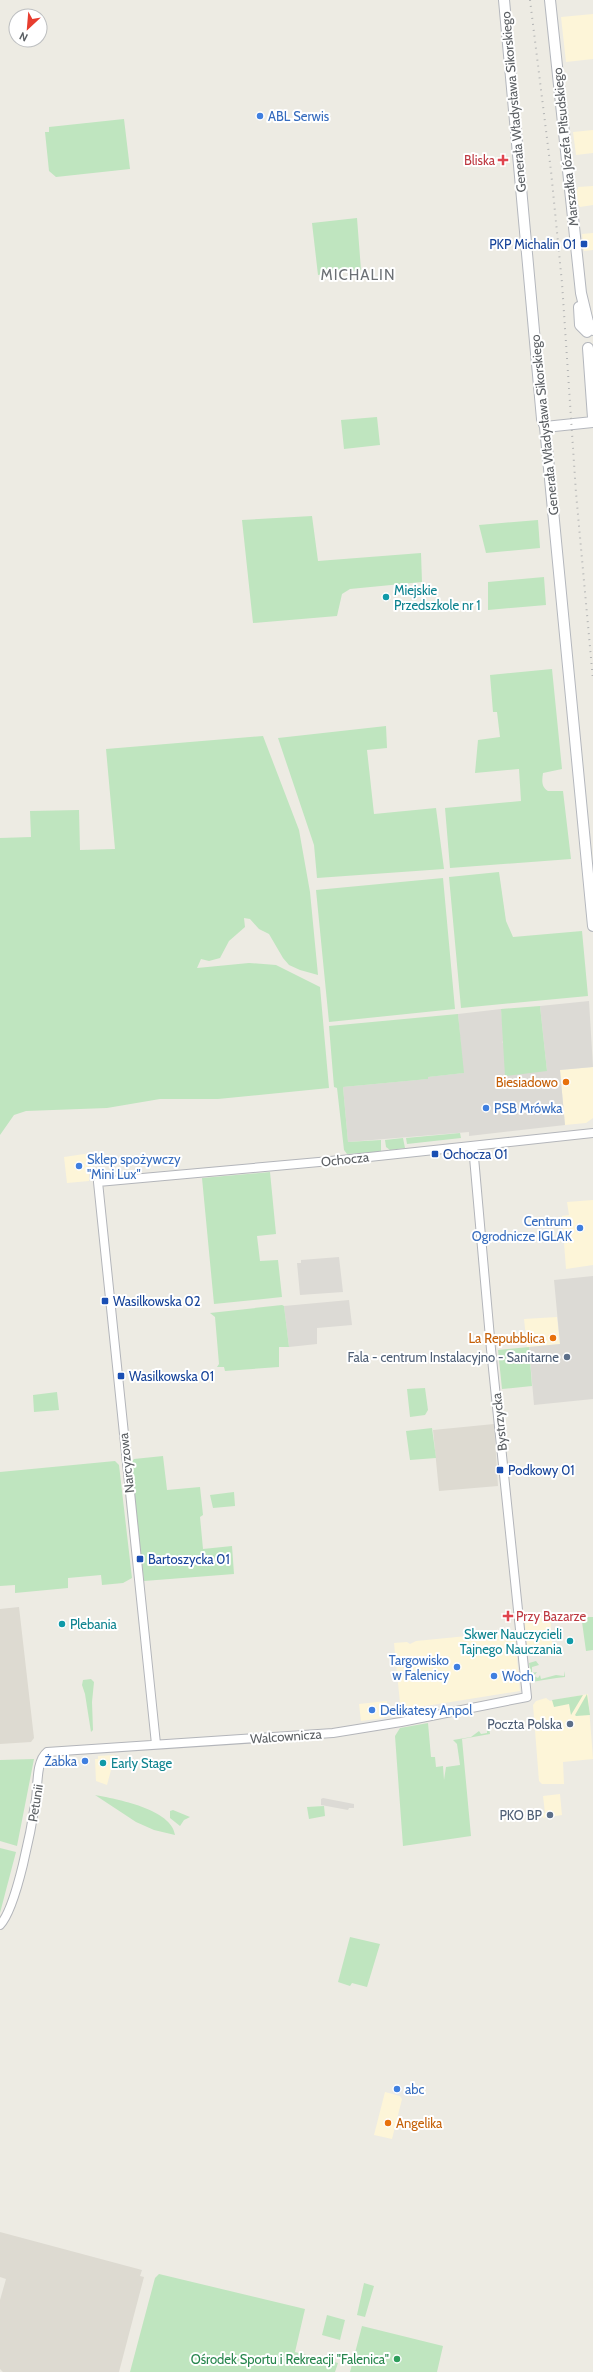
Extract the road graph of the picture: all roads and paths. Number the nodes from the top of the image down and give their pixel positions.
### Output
1 (504, 0) edge
2 (550, 0) edge
3 (591, 331) edge
4 (591, 349) edge
5 (593, 366) edge
6 (590, 376) junction
7 (593, 420) edge
8 (545, 427) junction
9 (593, 926) edge
10 (593, 1133) edge
11 (473, 1146) junction
12 (98, 1182) joint
13 (527, 1697) joint
14 (156, 1744) junction
15 (44, 1754) joint
16 (0, 1924) edge

1 - 8 main road, Generała Władysława Sikorskiego
2 - 3 main road, Marszałka Józefa Piłsudskiego
3 - 4 main road
4 - 6 main road
5 - 6 main road
6 - 7 main road
7 - 8 main road
8 - 9 main road, Generała Władysława Sikorskiego
10 - 11 street, Ochocza
11 - 12 street, Ochocza
11 - 13 street, Bystrzycka
12 - 14 street, Narcyzowa
13 - 14 street, Walcownicza
14 - 15 street, Walcownicza
15 - 16 street, Petunii

